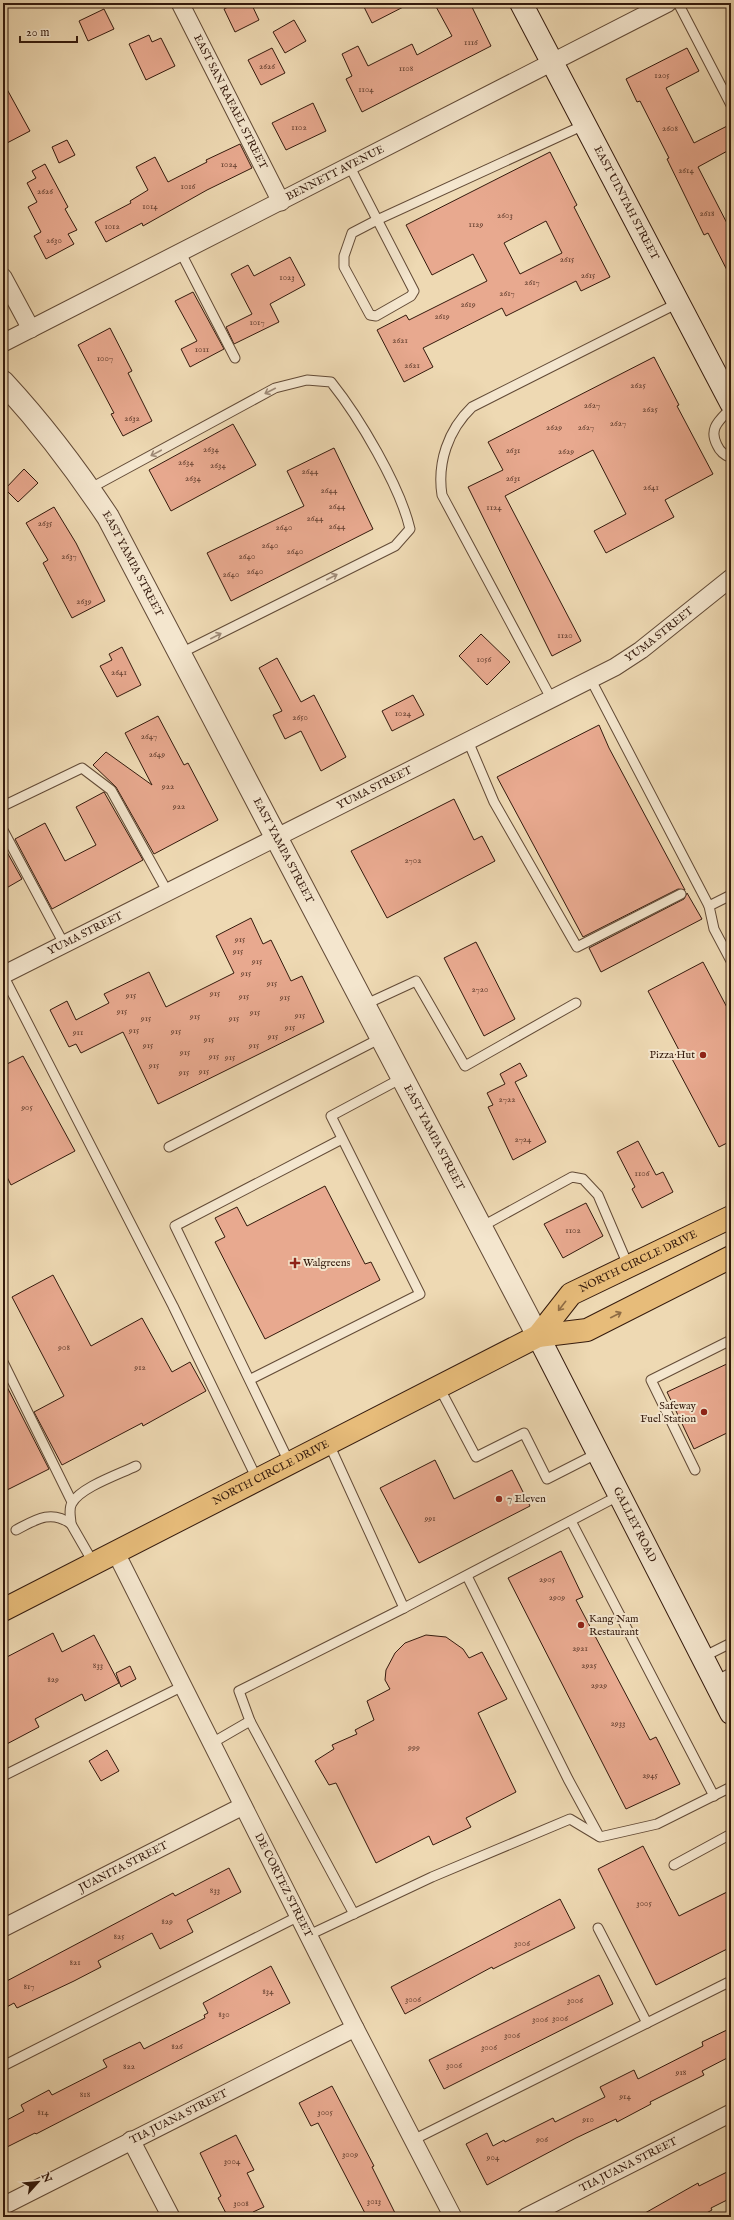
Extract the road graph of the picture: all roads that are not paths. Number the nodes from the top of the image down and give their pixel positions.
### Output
1 (180, 3) edge
2 (521, 3) edge
3 (668, 3) edge
4 (678, 3) edge
5 (552, 63) junction
6 (731, 105) edge
7 (584, 125) junction
8 (350, 166) junction
9 (281, 202) junction
10 (377, 220) junction
11 (181, 253) junction
12 (3, 277) edge
13 (678, 303) junction
14 (30, 329) junction
15 (3, 343) edge
16 (235, 358) dead end
17 (3, 382) edge
18 (731, 403) edge
19 (731, 408) edge
20 (731, 458) edge
21 (89, 489) junction
22 (731, 578) edge
23 (181, 653) junction
24 (590, 680) junction
25 (552, 700) junction
26 (468, 741) junction
27 (3, 806) edge
28 (3, 830) edge
29 (277, 836) junction
30 (167, 891) junction
31 (681, 894) dead end
32 (731, 895) edge
33 (709, 906) junction
34 (64, 944) junction
35 (731, 961) edge
36 (3, 975) edge
37 (576, 1003) dead end
38 (364, 1005) junction
39 (381, 1038) junction
40 (402, 1078) junction
41 (342, 1139) junction
42 (169, 1147) dead end
43 (731, 1216) edge
44 (481, 1226) junction
45 (731, 1257) edge
46 (628, 1265) junction
47 (538, 1336) junction
48 (731, 1340) edge
49 (3, 1362) edge
50 (251, 1379) junction
51 (438, 1385) junction
52 (329, 1444) junction
53 (598, 1453) junction
54 (290, 1464) junction
55 (136, 1466) dead end
56 (694, 1470) dead end
57 (258, 1481) junction
58 (620, 1495) junction
59 (72, 1502) junction
60 (571, 1521) junction
61 (71, 1524) junction
62 (16, 1530) dead end
63 (116, 1552) junction
64 (94, 1564) junction
65 (467, 1576) junction
66 (404, 1608) junction
67 (3, 1610) edge
68 (731, 1643) edge
69 (703, 1657) junction
70 (723, 1677) edge
71 (183, 1686) junction
72 (731, 1713) edge
73 (250, 1721) junction
74 (212, 1743) junction
75 (3, 1776) edge
76 (731, 1787) edge
77 (714, 1796) junction
78 (243, 1806) junction
79 (731, 1834) edge
80 (600, 1837) junction
81 (674, 1865) dead end
82 (354, 1914) junction
83 (299, 1916) junction
84 (3, 1928) edge
85 (598, 1928) dead end
86 (308, 1935) junction
87 (731, 1981) edge
88 (647, 2023) junction
89 (355, 2028) junction
90 (3, 2066) edge
91 (731, 2113) edge
92 (132, 2140) junction
93 (413, 2140) junction
94 (3, 2206) edge
95 (170, 2217) edge
96 (453, 2217) edge
97 (526, 2217) edge

1 - 9 street, EAST SAN RAFAEL STREET
2 - 5 street, EAST UINTAH STREET
3 - 5 street, BENNETT AVENUE
4 - 6 lane
5 - 7 street, EAST UINTAH STREET
5 - 8 street, BENNETT AVENUE
7 - 10 lane
7 - 13 street, EAST UINTAH STREET
8 - 9 street, BENNETT AVENUE
8 - 10 lane
9 - 11 street, BENNETT AVENUE
10 - 10 lane
11 - 14 street, BENNETT AVENUE
11 - 16 lane
12 - 14 street
13 - 18 street, EAST UINTAH STREET
13 - 25 lane
14 - 15 street, BENNETT AVENUE
17 - 21 street, EAST YAMPA STREET
19 - 20 lane
21 - 23 street, EAST YAMPA STREET
23 -> 21 lane
22 - 24 street, YUMA STREET
23 - 29 street, EAST YAMPA STREET
24 - 25 street, YUMA STREET
24 - 33 lane
25 - 26 street, YUMA STREET
26 - 29 street, YUMA STREET
26 - 31 lane
27 - 30 lane
28 - 34 lane
29 - 30 street, YUMA STREET
29 - 38 street, EAST YAMPA STREET
30 - 34 street, YUMA STREET
32 - 33 lane
33 - 35 lane
34 - 36 street, YUMA STREET
36 - 57 lane
37 - 38 lane
38 - 39 street, EAST YAMPA STREET
39 - 40 street, EAST YAMPA STREET
39 - 42 lane
40 - 41 lane
40 - 44 street, EAST YAMPA STREET
41 - 50 lane
41 - 50 lane
43 - 46 main road, NORTH CIRCLE DRIVE
44 - 46 lane
44 - 47 street, EAST YAMPA STREET
47 -> 45 main road, NORTH CIRCLE DRIVE
46 -> 47 main road, NORTH CIRCLE DRIVE
47 - 51 main road, NORTH CIRCLE DRIVE
47 - 53 street, GALLEY ROAD
48 - 56 lane
49 - 59 lane
50 - 54 lane
51 - 52 main road, NORTH CIRCLE DRIVE
51 - 53 lane
52 - 54 main road, NORTH CIRCLE DRIVE
52 - 66 lane
53 - 58 street, GALLEY ROAD
54 - 57 main road, NORTH CIRCLE DRIVE
55 - 59 lane
57 - 63 main road, NORTH CIRCLE DRIVE
58 - 60 lane
58 - 69 street, GALLEY ROAD
59 - 61 lane
60 - 65 lane
60 - 77 lane
61 - 62 lane
61 - 64 lane
63 - 64 main road, NORTH CIRCLE DRIVE
63 - 71 street, DE CORTEZ STREET
64 - 67 main road, NORTH CIRCLE DRIVE
65 - 66 lane
65 - 80 lane
66 - 73 lane
68 - 69 lane
69 - 70 street, GALLEY ROAD
70 - 72 street, GALLEY ROAD
71 - 74 street, DE CORTEZ STREET
71 - 75 lane
73 - 74 lane
73 - 82 lane
74 - 78 street, DE CORTEZ STREET
76 - 77 lane
77 - 80 lane
78 - 83 street, DE CORTEZ STREET
78 - 84 street, JUANITA STREET
79 - 81 lane
80 - 82 lane
82 - 86 lane
83 - 86 street, DE CORTEZ STREET
83 - 90 lane
85 - 88 lane
86 - 89 street, DE CORTEZ STREET
87 - 88 lane
88 - 93 lane
89 - 92 street, TIA JUANA STREET
89 - 93 street, DE CORTEZ STREET
91 - 97 street, TIA JUANA STREET
92 - 94 street, TIA JUANA STREET
92 - 95 street
93 - 96 street, DE CORTEZ STREET

